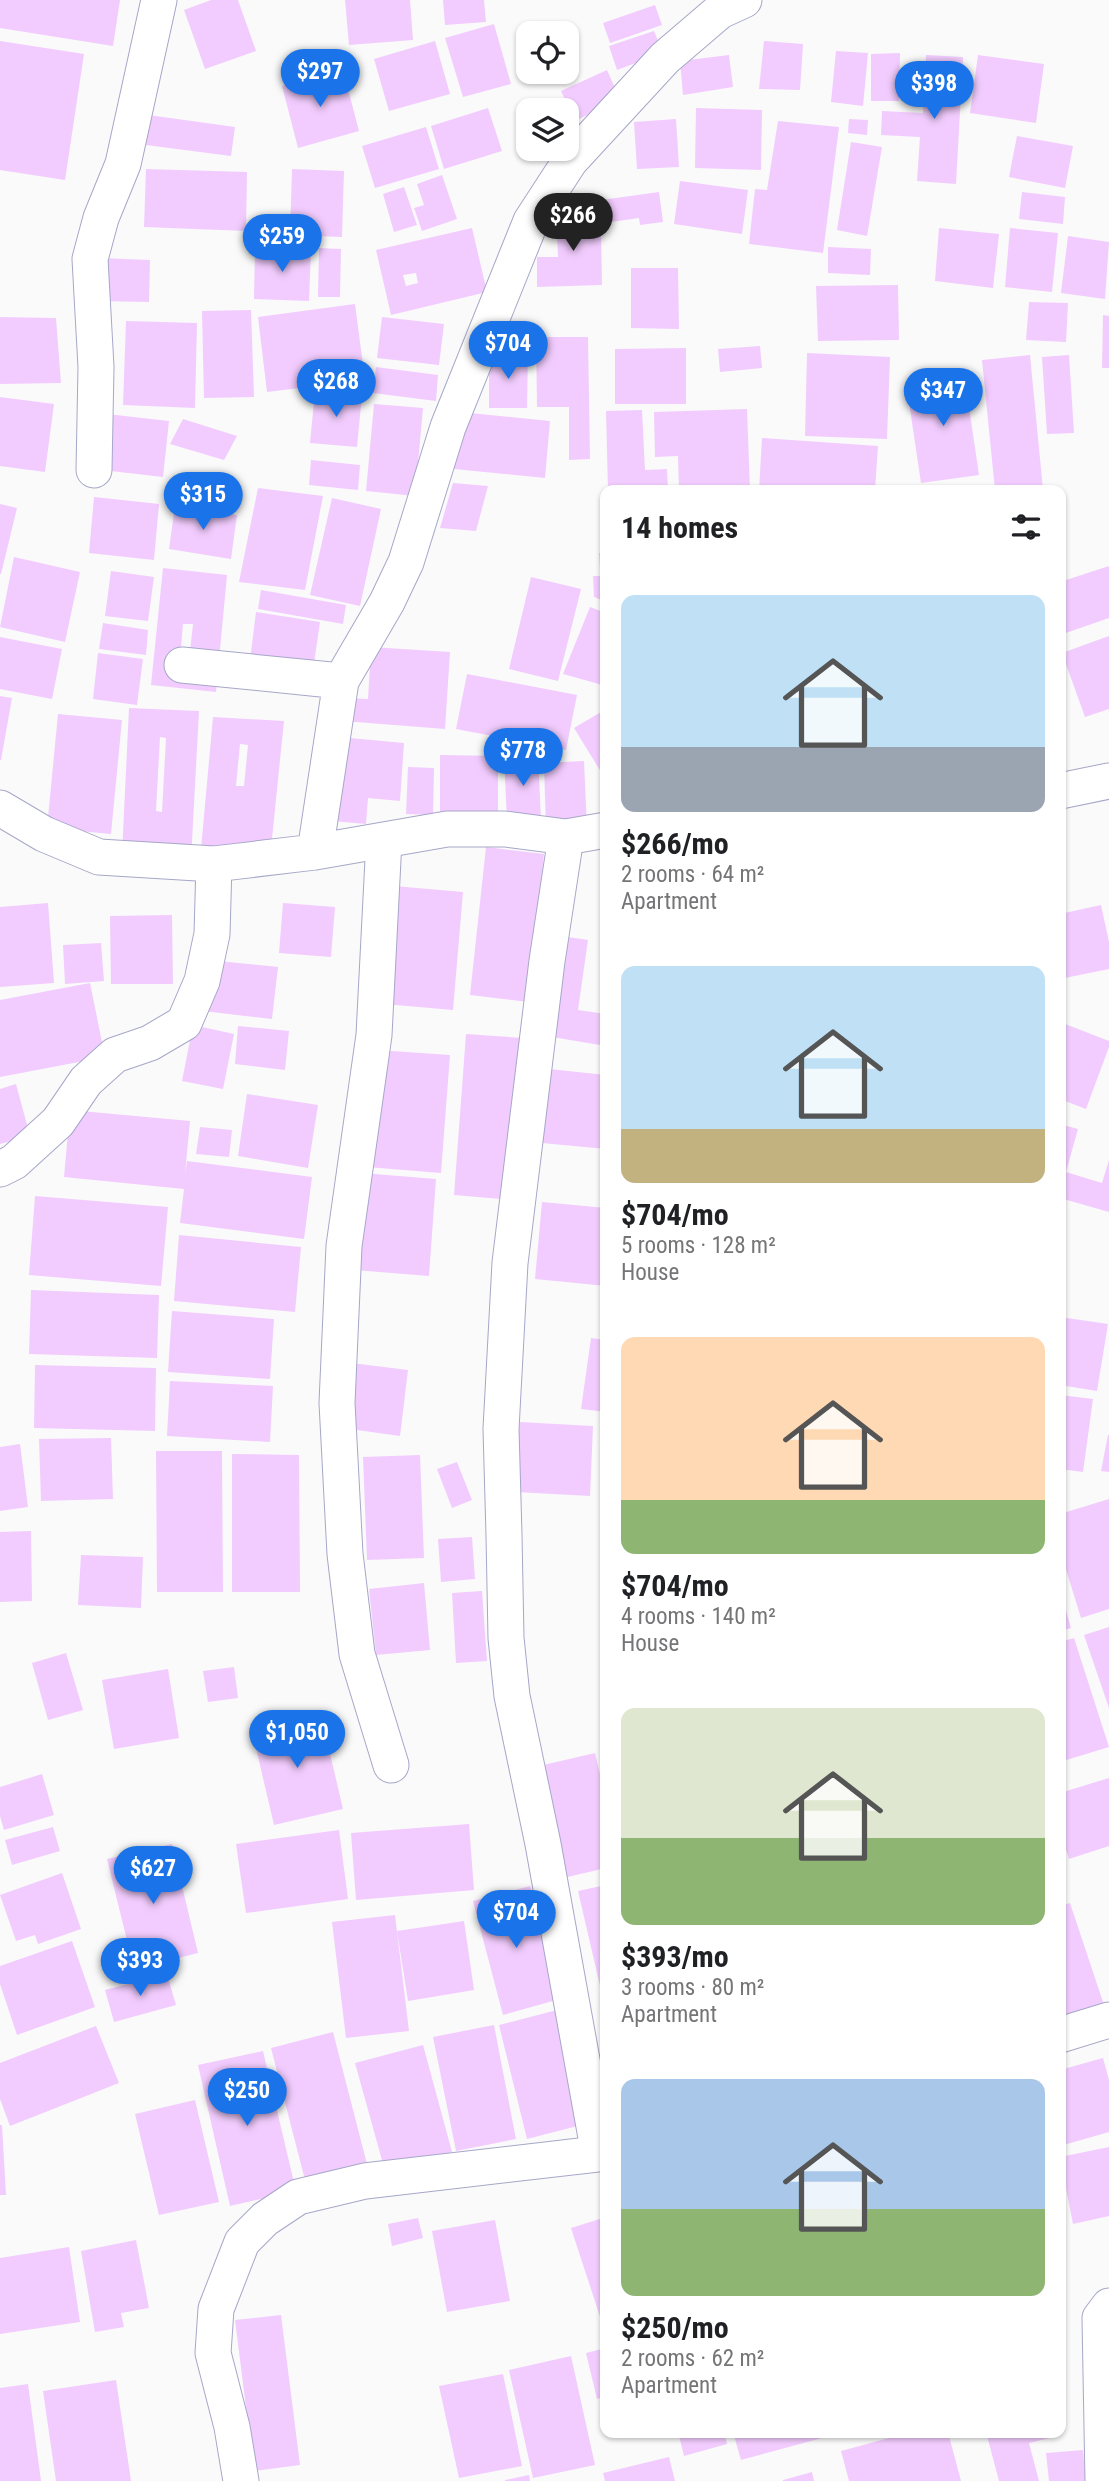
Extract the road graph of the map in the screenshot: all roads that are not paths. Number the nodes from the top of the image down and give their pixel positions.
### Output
1 (159, 0) edge
2 (725, 4) edge
3 (94, 470) dead end
4 (182, 666) dead end
5 (341, 681) junction
6 (1109, 782) edge
7 (1066, 790) edge
8 (0, 808) edge
9 (600, 831) edge
10 (566, 838) junction
11 (384, 840) junction
12 (315, 852) junction
13 (214, 864) junction
14 (0, 1169) edge
15 (391, 1765) dead end
16 (1109, 2020) edge
17 (1066, 2033) edge
18 (600, 2143) edge
19 (600, 2153) edge
20 (1109, 2306) edge
21 (241, 2481) edge
22 (1103, 2481) edge

1 - 3 street
2 - 5 street
4 - 5 street
5 - 12 street
6 - 7 street
8 - 13 street
9 - 10 street
10 - 11 street
10 - 18 street
11 - 12 street
11 - 15 street
12 - 13 street
13 - 14 street
16 - 17 street
19 - 21 street
20 - 22 street

